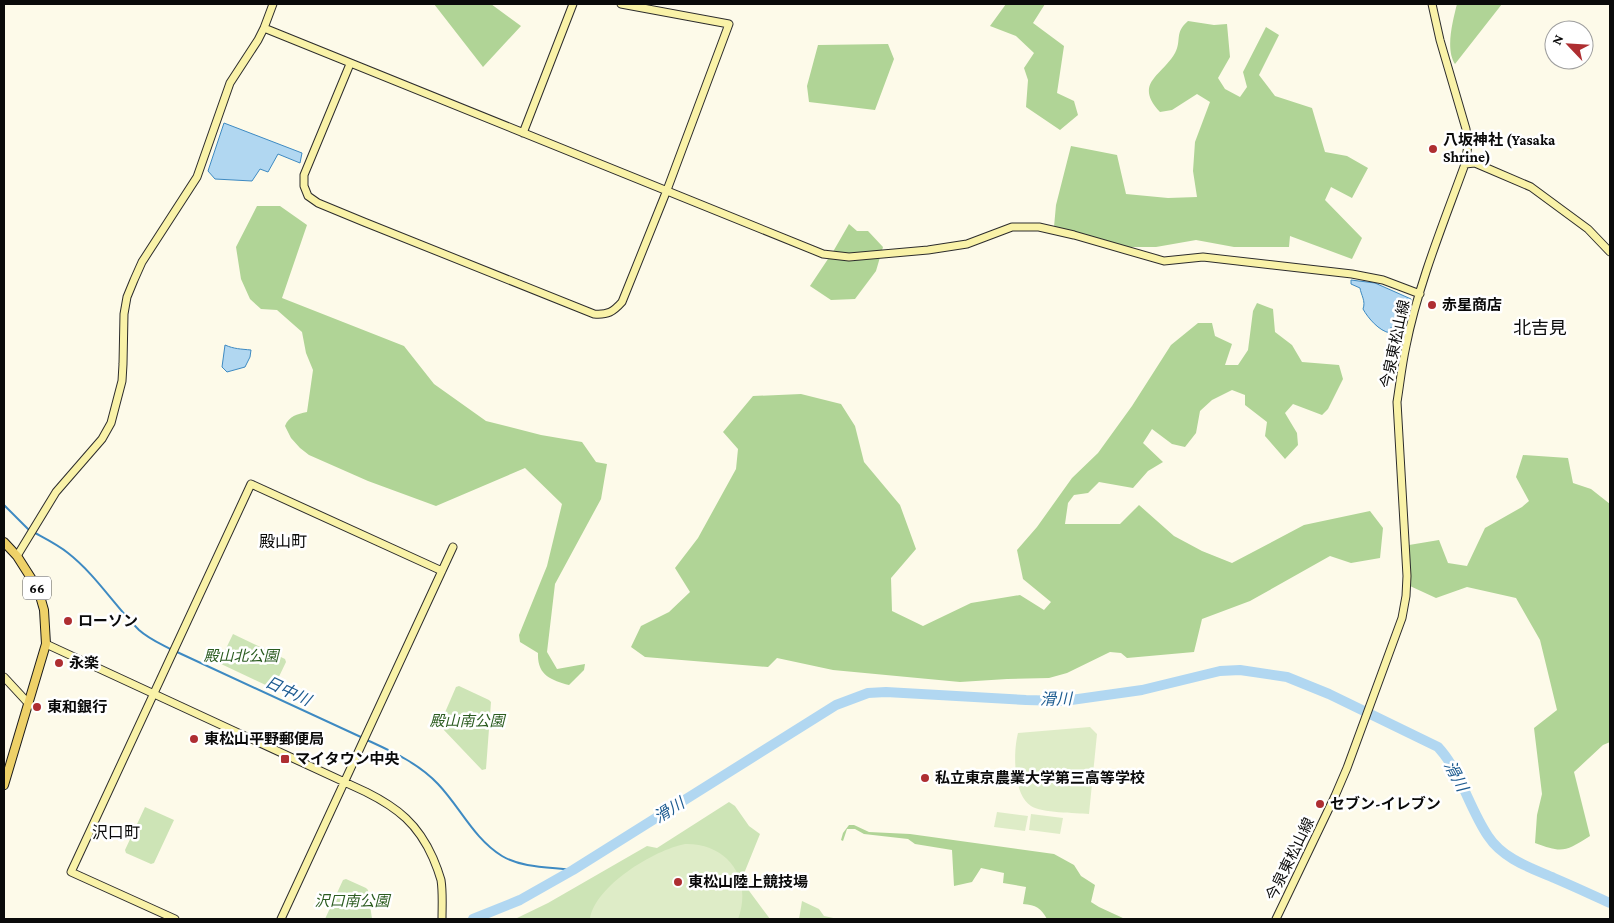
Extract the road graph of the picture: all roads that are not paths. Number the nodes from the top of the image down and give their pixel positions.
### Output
1 (273, 4) edge
2 (573, 4) edge
3 (621, 4) edge
4 (1432, 4) edge
5 (264, 28) junction
6 (350, 64) junction
7 (523, 133) junction
8 (1465, 164) junction
9 (667, 190) junction
10 (1610, 252) edge
11 (1420, 294) junction
12 (4, 542) edge
13 (453, 547) dead end
14 (16, 556) junction
15 (442, 570) junction
16 (46, 644) junction
17 (4, 678) edge
18 (153, 694) junction
19 (29, 704) junction
20 (344, 782) junction
21 (4, 785) edge
22 (442, 918) edge
23 (174, 919) edge
24 (281, 919) edge
25 (1276, 919) edge

1 - 5 street
2 - 7 street
3 - 9 street
4 - 8 street, 今泉東松山線
5 - 6 street
5 - 14 street
6 - 7 street
6 - 9 street
7 - 9 street
8 - 10 street
8 - 11 street, 今泉東松山線
9 - 11 street
11 - 25 street, 今泉東松山線
12 - 14 main road, 66
13 - 15 street
14 - 16 main road, 66
15 - 18 street
15 - 20 street
16 - 18 street
16 - 19 main road, 66
17 - 19 street
18 - 20 street
18 - 23 street
19 - 21 main road, 66
20 - 22 street
20 - 24 street

